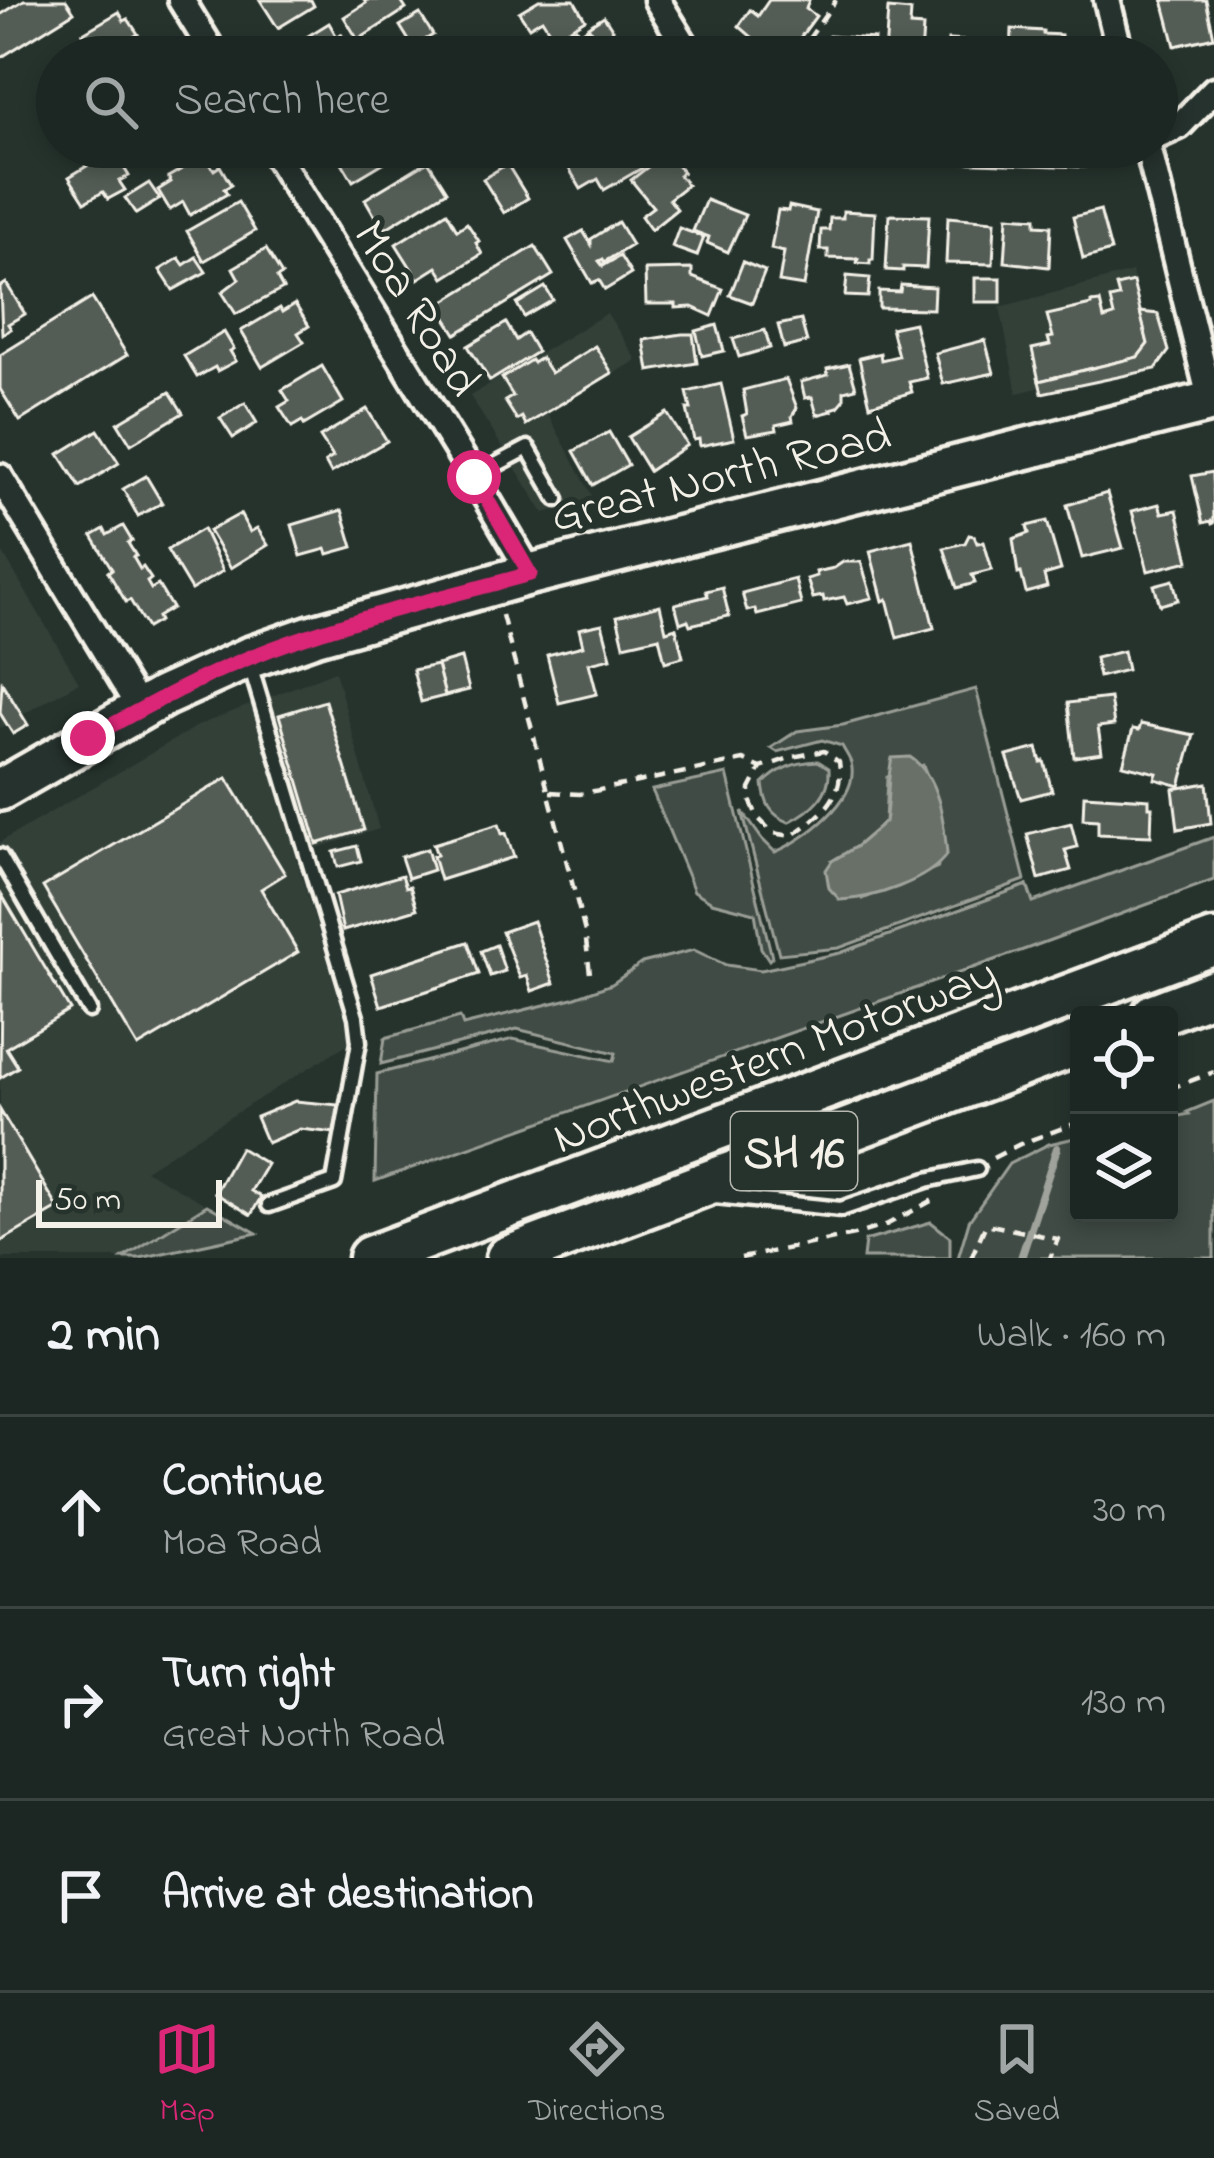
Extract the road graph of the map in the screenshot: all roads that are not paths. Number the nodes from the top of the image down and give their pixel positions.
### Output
1 (181, 0) edge
2 (657, 0) edge
3 (1107, 0) edge
4 (203, 36) edge
5 (679, 36) edge
6 (1115, 36) edge
7 (1214, 90) edge
8 (1178, 126) edge
9 (284, 168) edge
10 (1153, 168) edge
11 (1212, 401) edge
12 (0, 477) edge
13 (474, 477) junction
14 (557, 499) dead end
15 (512, 579) junction
16 (248, 658) junction
17 (140, 709) junction
18 (0, 790) edge
19 (0, 856) edge
20 (1214, 942) edge
21 (1214, 992) edge
22 (1177, 1006) edge
23 (89, 1010) dead end
24 (1070, 1046) edge
25 (977, 1169) dead end
26 (685, 1193) junction
27 (268, 1205) dead end
28 (370, 1258) edge
29 (508, 1258) edge

1 - 4 street
2 - 5 street
3 - 6 street
7 - 8 street
9 - 13 street, Moa Road
10 - 11 street
11 - 15 main road, Great North Road
12 - 17 street
13 - 14 lane
13 - 15 street, Moa Road
15 - 16 main road, Great North Road
16 - 17 main road, Great North Road
16 - 27 lane
17 - 18 main road, Great North Road
19 - 23 lane
20 - 28 highway, Northwestern Motorway / SH 16
21 - 22 highway
24 - 26 highway, Northwestern Motorway / SH 16
25 - 26 lane
26 - 29 highway, Northwestern Motorway / SH 16

